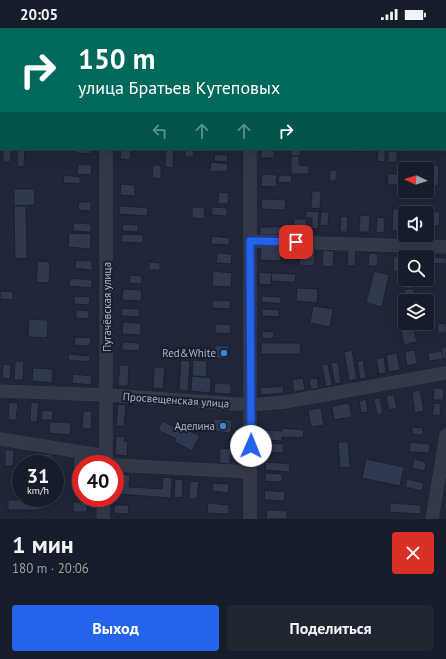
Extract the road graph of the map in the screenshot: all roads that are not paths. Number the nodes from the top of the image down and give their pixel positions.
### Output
1 (106, 150) edge
2 (250, 150) edge
3 (250, 241) junction
4 (446, 247) edge
5 (446, 373) edge
6 (0, 391) edge
7 (107, 396) junction
8 (251, 406) junction
9 (446, 435) edge
10 (0, 439) edge
11 (76, 455) edge
12 (109, 455) edge
13 (124, 463) edge
14 (250, 472) junction
15 (104, 507) edge
16 (103, 519) edge
17 (250, 519) edge
18 (432, 519) edge

1 - 7 street, Пугачёвская улица
2 - 3 street
3 - 4 street
3 - 8 street
5 - 8 street, Просвещенская улица
6 - 7 street, Просвещенская улица
7 - 8 street, Просвещенская улица
7 - 12 street, Пугачёвская улица
8 - 14 street
9 - 18 street
10 - 11 street
13 - 14 street
14 - 17 street
15 - 16 street

